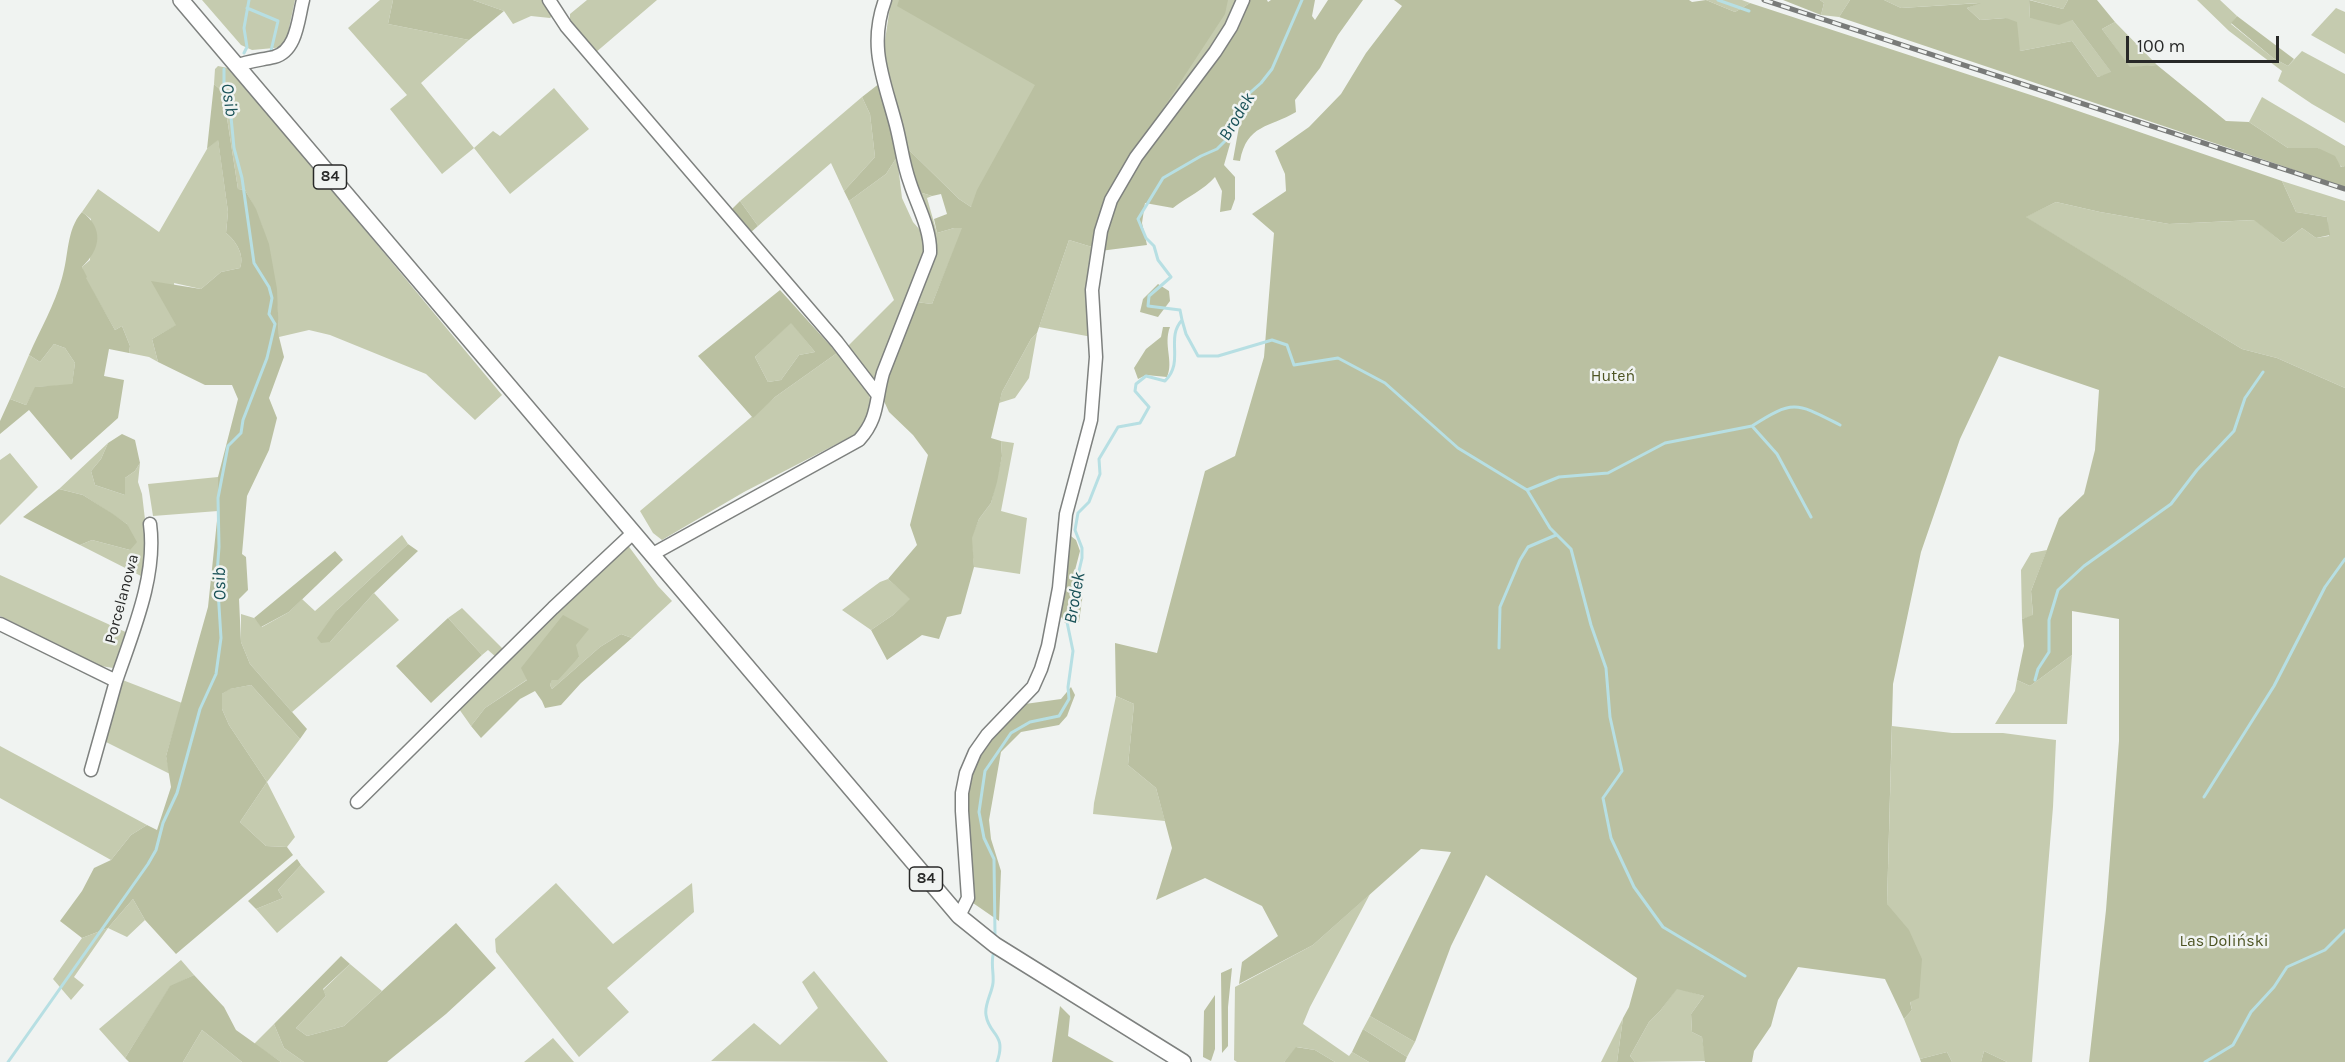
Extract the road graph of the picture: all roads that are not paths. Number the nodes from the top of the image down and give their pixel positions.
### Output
1 (181, 0) edge
2 (303, 0) edge
3 (549, 0) edge
4 (885, 0) edge
5 (1243, 0) edge
6 (236, 66) junction
7 (877, 394) junction
8 (150, 524) dead end
9 (633, 533) junction
10 (651, 555) junction
11 (0, 624) edge
12 (116, 681) junction
13 (91, 770) dead end
14 (357, 802) dead end
15 (959, 916) junction
16 (1183, 1062) edge

1 - 6 main road, 84
2 - 6 street
3 - 7 street
4 - 7 street
5 - 15 street
6 - 9 main road, 84
7 - 10 street
8 - 12 street, Porcelanowa
9 - 10 main road, 84
9 - 14 street
10 - 15 main road, 84
11 - 12 street
12 - 13 street, Porcelanowa
15 - 16 main road, 84

